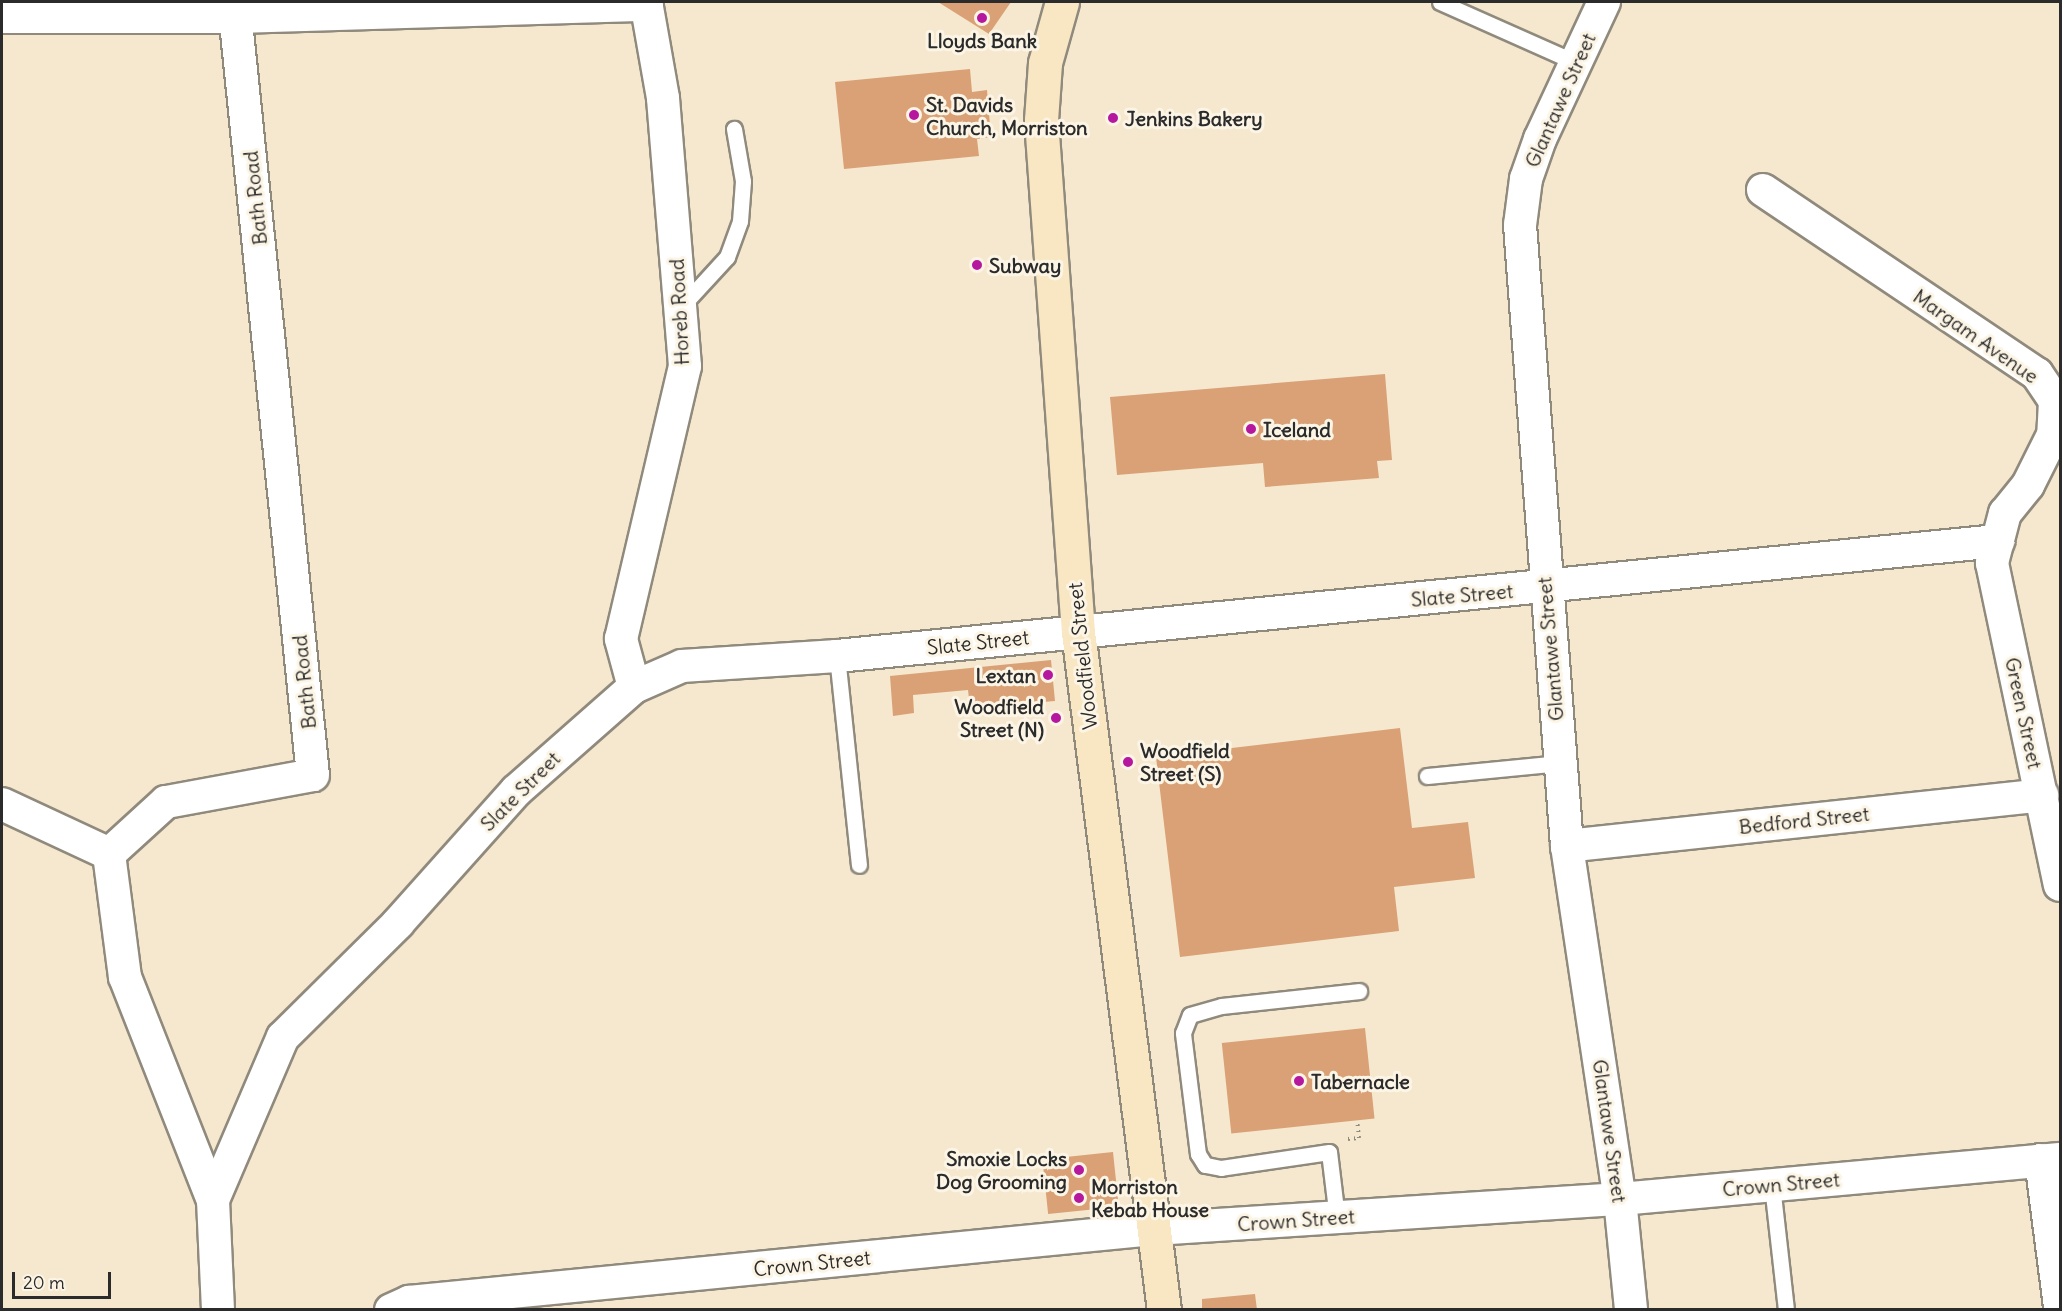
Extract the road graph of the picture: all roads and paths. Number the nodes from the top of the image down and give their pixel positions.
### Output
1 (1062, 2) edge
2 (1440, 2) edge
3 (1604, 2) edge
4 (646, 3) edge
5 (236, 9) edge
6 (2, 17) edge
7 (1575, 62) junction
8 (734, 129) dead end
9 (1763, 190) dead end
10 (681, 307) junction
11 (1998, 542) junction
12 (1545, 588) junction
13 (1078, 632) junction
14 (837, 656) junction
15 (634, 687) junction
16 (1560, 763) junction
17 (1427, 776) dead end
18 (2042, 795) junction
19 (2, 804) edge
20 (1567, 846) junction
21 (109, 854) junction
22 (859, 866) dead end
23 (2061, 885) edge
24 (1359, 991) dead end
25 (1357, 1120) dead end
26 (1359, 1138) dead end
27 (2051, 1159) edge
28 (1772, 1185) junction
29 (213, 1200) junction
30 (1620, 1200) junction
31 (1338, 1218) junction
32 (1155, 1229) junction
33 (2061, 1306) edge
34 (218, 1310) edge
35 (391, 1310) edge
36 (1164, 1310) edge
37 (1631, 1310) edge
38 (1786, 1310) edge

1 - 13 main road, Woodfield Street
2 - 7 lane
3 - 7 street, Glantawe Street
4 - 5 street
4 - 10 street, Horeb Road
5 - 6 street
5 - 21 street, Bath Road
7 - 12 street, Glantawe Street
8 - 10 lane
9 - 11 street, Margam Avenue
10 - 15 street, Horeb Road
11 - 12 street, Slate Street
11 - 18 street, Green Street
12 - 13 street, Slate Street
12 - 16 street, Glantawe Street
13 - 14 street, Slate Street
13 - 32 main road, Woodfield Street
14 - 15 street, Slate Street
14 - 22 lane
15 - 29 street, Slate Street
16 - 17 lane
16 - 20 street, Glantawe Street
18 - 20 street, Bedford Street
18 - 23 street, Green Street
19 - 21 street
20 - 30 street, Glantawe Street
21 - 29 street
24 - 31 lane
25 - 26 path
27 - 28 street, Crown Street
27 - 33 street
28 - 30 street, Crown Street
28 - 38 lane
29 - 34 street
30 - 31 street, Crown Street
30 - 37 street, Glantawe Street
31 - 32 street, Crown Street
32 - 35 street, Crown Street
32 - 36 main road, Woodfield Street

